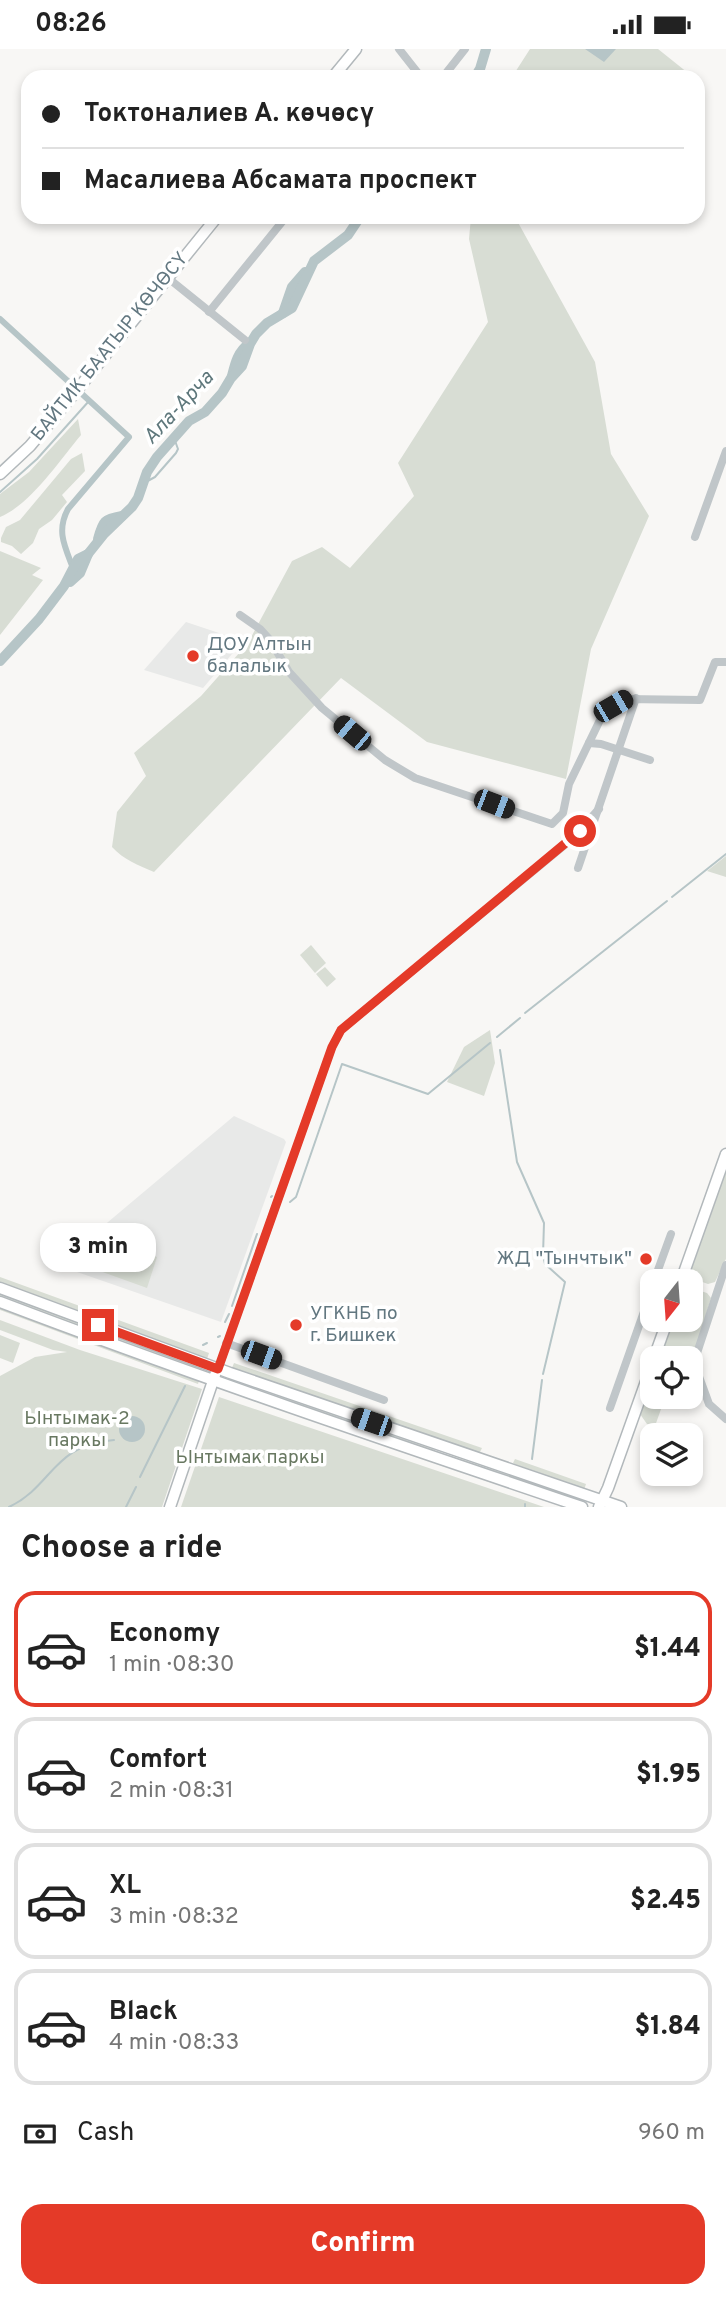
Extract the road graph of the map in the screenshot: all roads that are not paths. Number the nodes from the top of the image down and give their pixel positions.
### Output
1 (356, 49) edge
2 (399, 49) edge
3 (465, 49) edge
4 (339, 70) edge
5 (416, 70) edge
6 (448, 70) edge
7 (211, 224) edge
8 (280, 224) edge
9 (168, 278) junction
10 (209, 311) junction
11 (245, 340) dead end
12 (726, 451) edge
13 (0, 474) edge
14 (695, 537) dead end
15 (240, 615) dead end
16 (726, 662) edge
17 (636, 698) junction
18 (589, 743) junction
19 (620, 750) junction
20 (650, 760) dead end
21 (599, 809) junction
22 (563, 847) junction
23 (581, 857) junction
24 (578, 868) dead end
25 (726, 1154) edge
26 (671, 1234) dead end
27 (726, 1265) edge
28 (659, 1269) edge
29 (685, 1269) edge
30 (0, 1288) edge
31 (0, 1302) edge
32 (640, 1323) edge
33 (226, 1343) junction
34 (218, 1369) junction
35 (214, 1380) junction
36 (640, 1397) edge
37 (383, 1400) dead end
38 (610, 1408) dead end
39 (726, 1419) edge
40 (442, 1447) junction
41 (438, 1459) junction
42 (601, 1504) edge
43 (170, 1507) edge
44 (582, 1507) edge
45 (621, 1507) edge

1 - 4 main road
2 - 5 street
3 - 6 street
7 - 9 main road, БАЙТИК БААТЫР КӨЧӨСҮ
8 - 10 street
9 - 10 street
9 - 13 main road, БАЙТИК БААТЫР КӨЧӨСҮ
10 - 11 street
12 - 14 street
15 - 18 street
16 - 17 street
17 - 18 street
17 - 19 street
18 - 19 street
19 - 20 street
19 - 21 street
21 - 22 street
21 - 23 street
22 - 23 street
22 - 33 street
23 - 24 street
25 - 29 main road
26 - 28 street
27 - 39 street
30 - 34 main road
31 - 35 main road
32 - 38 street
33 - 34 street
33 - 37 street
34 - 35 main road
34 - 40 main road
35 - 41 main road
35 - 43 main road
36 - 42 main road
40 - 41 main road
40 - 42 main road
41 - 44 main road
42 - 45 main road

